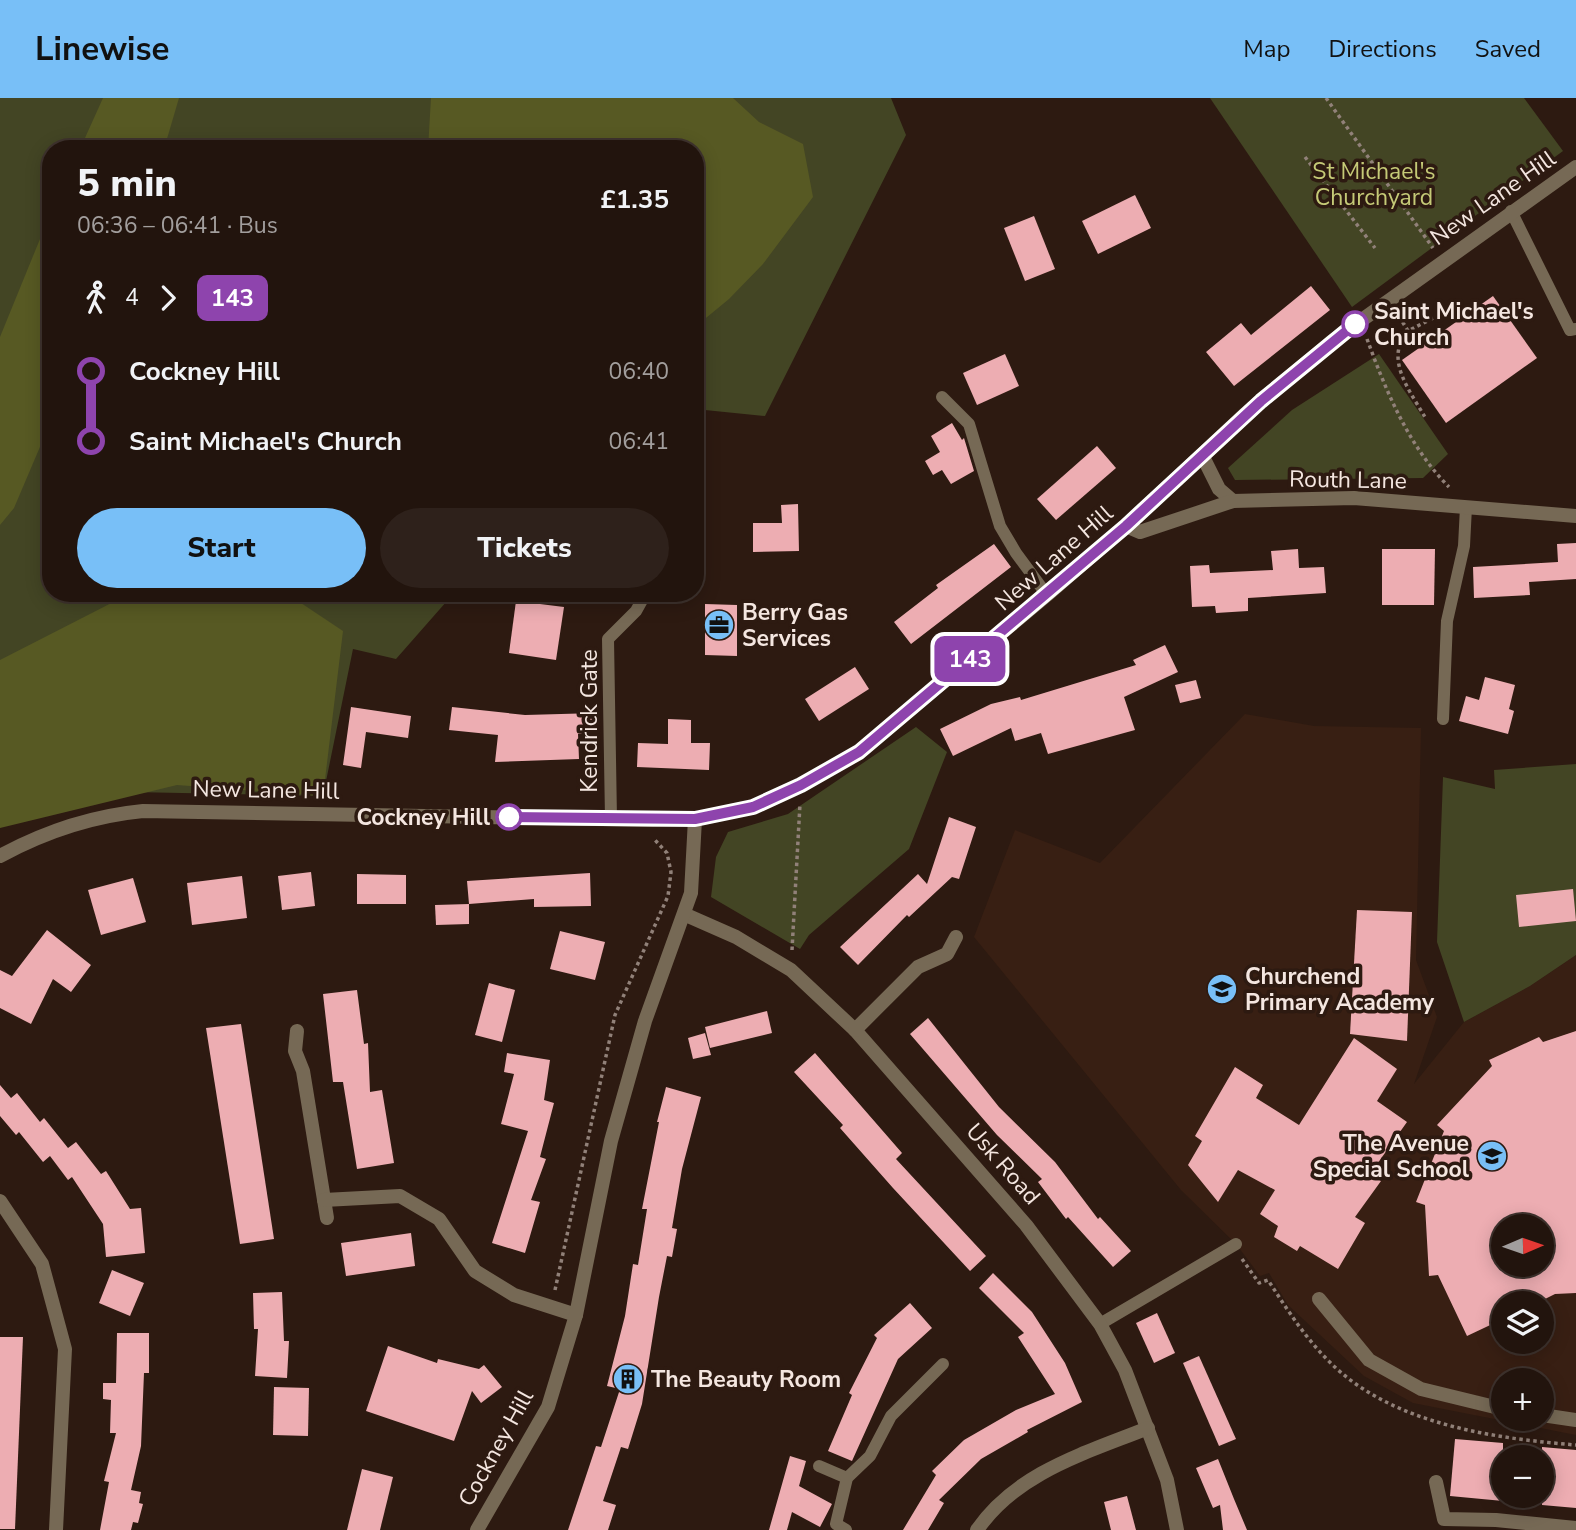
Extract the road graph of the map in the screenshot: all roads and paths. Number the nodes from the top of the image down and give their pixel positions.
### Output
1 (1326, 98) edge
2 (1306, 157) dead end
3 (1576, 167) edge
4 (1511, 211) junction
5 (1375, 248) dead end
6 (1442, 261) junction
7 (1388, 300) junction
8 (1464, 316) dead end
9 (1360, 320) junction
10 (1408, 331) junction
11 (1574, 333) edge
12 (942, 397) dead end
13 (1426, 419) dead end
14 (1202, 455) junction
15 (1233, 501) junction
16 (1467, 507) junction
17 (1576, 516) edge
18 (1126, 526) junction
19 (1046, 595) junction
20 (641, 602) edge
21 (1443, 719) dead end
22 (801, 785) junction
23 (611, 819) junction
24 (695, 819) junction
25 (645, 838) dead end
26 (0, 856) edge
27 (686, 915) junction
28 (956, 937) dead end
29 (791, 970) junction
30 (855, 1030) junction
31 (297, 1031) dead end
32 (0, 1200) edge
33 (324, 1200) junction
34 (327, 1218) dead end
35 (1238, 1250) joint
36 (1319, 1299) dead end
37 (552, 1306) junction
38 (576, 1315) junction
39 (1100, 1324) junction
40 (943, 1364) dead end
41 (1491, 1406) edge
42 (1554, 1417) edge
43 (1576, 1420) edge
44 (1148, 1428) junction
45 (1576, 1445) edge
46 (818, 1466) dead end
47 (847, 1478) junction
48 (1437, 1482) dead end
49 (1576, 1528) edge
50 (56, 1530) edge
51 (477, 1530) edge
52 (846, 1530) edge
53 (977, 1530) edge
54 (1177, 1530) edge

1 - 6 path
2 - 5 path
3 - 4 street, New Lane Hill
4 - 6 street, New Lane Hill
4 - 11 lane
6 - 7 street, New Lane Hill
7 - 9 street, New Lane Hill
7 - 10 path
8 - 10 path
9 - 14 street, New Lane Hill
9 - 16 path
10 - 13 path
12 - 19 lane
14 - 15 street
14 - 18 street, New Lane Hill
15 - 16 street, Routh Lane
15 - 18 street, Routh Lane
16 - 17 street, Routh Lane
16 - 21 lane
18 - 19 street, New Lane Hill
19 - 22 street, New Lane Hill
20 - 23 lane, Kendrick Gate
22 - 24 street, New Lane Hill
22 - 29 path
23 - 24 street, New Lane Hill
23 - 26 street, New Lane Hill
24 - 27 street, Cockney Hill
25 - 37 path
27 - 29 street, Usk Road
27 - 38 street, Cockney Hill
28 - 30 street
29 - 30 street, Usk Road
30 - 39 street, Usk Road
31 - 33 street
32 - 50 street
33 - 34 street
33 - 37 street
35 - 39 lane
35 - 45 path
36 - 41 street
37 - 38 street
38 - 51 street, Cockney Hill
39 - 44 street, Usk Road
40 - 47 lane
42 - 43 street
44 - 53 street
44 - 54 street, Usk Road
46 - 47 lane
47 - 52 lane
48 - 49 street

